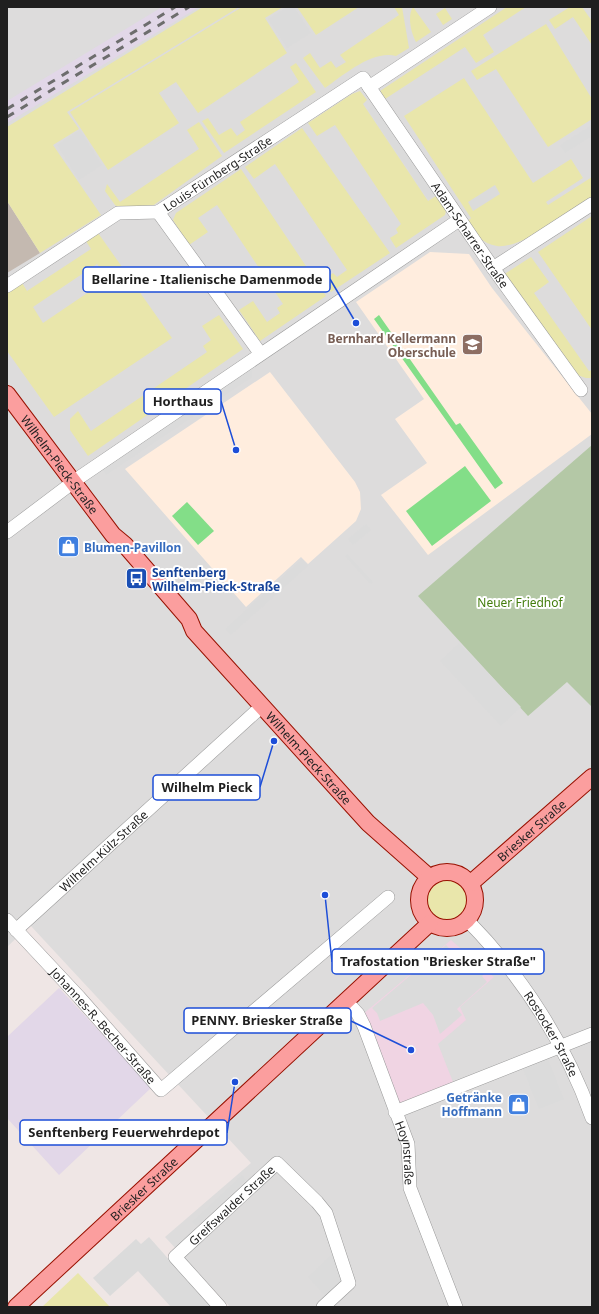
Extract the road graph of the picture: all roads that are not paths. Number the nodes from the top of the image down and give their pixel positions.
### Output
1 (490, 7) edge
2 (366, 82) junction
3 (592, 204) edge
4 (158, 212) junction
5 (459, 220) junction
6 (493, 268) junction
7 (7, 286) edge
8 (260, 353) junction
9 (581, 390) dead end
10 (7, 394) edge
11 (72, 483) junction
12 (7, 532) edge
13 (261, 707) junction
14 (592, 777) edge
15 (430, 877) junction
16 (471, 883) junction
17 (388, 898) dead end
18 (7, 920) edge
19 (468, 921) junction
20 (430, 924) junction
21 (16, 930) junction
22 (347, 1002) junction
23 (592, 1034) edge
24 (560, 1046) junction
25 (395, 1112) junction
26 (592, 1118) edge
27 (16, 1307) edge
28 (220, 1307) edge
29 (323, 1307) edge
30 (456, 1307) edge

1 - 2 street, Louis-Fürnberg-Straße
2 - 4 street, Louis-Fürnberg-Straße
2 - 5 street, Adam-Scharrer-Straße
3 - 6 street
4 - 7 street
4 - 8 street, Louis-Fürnberg-Straße
5 - 6 street, Adam-Scharrer-Straße
5 - 8 street
6 - 9 street, Adam-Scharrer-Straße
8 - 11 street
10 - 11 main road, Wilhelm-Pieck-Straße
11 - 12 street
11 - 13 main road, Wilhelm-Pieck-Straße
13 - 15 main road, Wilhelm-Pieck-Straße
13 - 21 street, Wilhelm-Külz-Straße
14 - 16 main road, Briesker Straße
15 - 16 main road
15 - 20 main road
16 - 19 main road
17 - 21 street, Johannes-R.-Becher-Straße
18 - 21 street, Johannes-R.-Becher-Straße
19 - 20 main road
19 - 24 street, Rostocker Straße
20 - 22 main road, Briesker Straße
22 - 25 street, Hoynstraße
22 - 27 main road, Briesker Straße
23 - 24 street
24 - 25 street
24 - 26 street, Rostocker Straße
25 - 30 street, Hoynstraße
28 - 29 street, Greifswalder Straße

